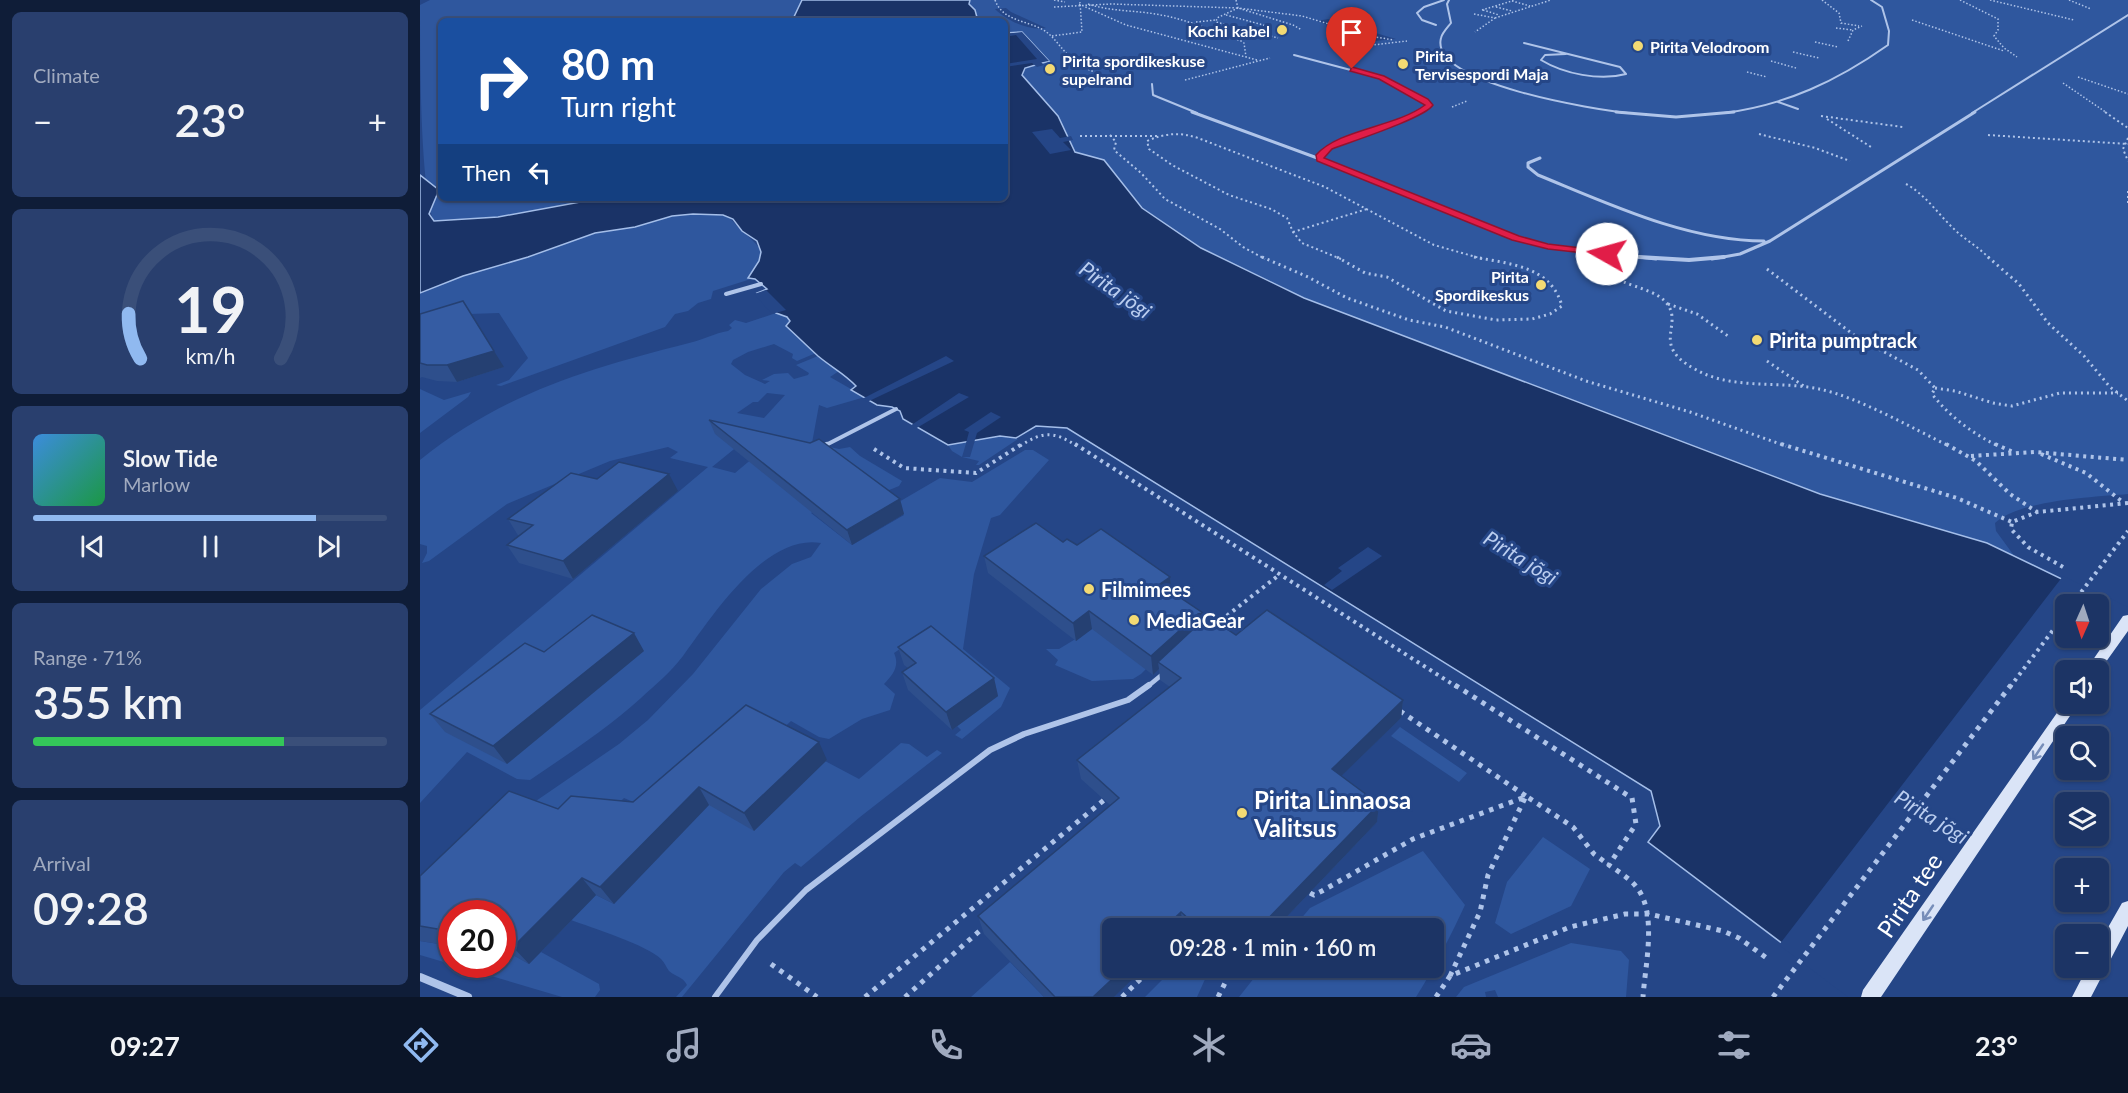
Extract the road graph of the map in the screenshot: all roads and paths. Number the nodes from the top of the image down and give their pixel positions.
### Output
1 (995, 0) edge
2 (1054, 0) edge
3 (1236, 0) edge
4 (1444, 0) edge
5 (1449, 0) edge
6 (1550, 0) edge
7 (1822, 0) edge
8 (1870, 0) edge
9 (1990, 0) edge
10 (1514, 1) edge
11 (1072, 3) junction
12 (1080, 3) junction
13 (1495, 6) junction
14 (1531, 6) junction
15 (1054, 7) dead end
16 (1238, 8) junction
17 (1883, 10) junction
18 (1513, 11) junction
19 (1225, 15) junction
20 (1500, 15) junction
21 (2128, 15) edge
22 (1495, 18) dead end
23 (1216, 20) junction
24 (1189, 21) junction
25 (1436, 25) dead end
26 (1271, 27) dead end
27 (1860, 27) dead end
28 (1836, 28) dead end
29 (2106, 29) junction
30 (1853, 30) dead end
31 (1300, 34) dead end
32 (1051, 36) junction
33 (1369, 36) junction
34 (1281, 38) dead end
35 (1401, 41) dead end
36 (1815, 42) dead end
37 (1388, 43) dead end
38 (1524, 43) dead end
39 (1359, 46) dead end
40 (1384, 47) dead end
41 (1844, 49) dead end
42 (1793, 52) dead end
43 (2008, 53) dead end
44 (1566, 54) junction
45 (1294, 55) dead end
46 (1246, 57) junction
47 (1822, 59) dead end
48 (1771, 61) dead end
49 (1801, 69) dead end
50 (2040, 70) junction
51 (1747, 72) dead end
52 (1776, 80) dead end
53 (1152, 84) junction
54 (1778, 102) junction
55 (1798, 109) dead end
56 (1823, 117) dead end
57 (2128, 129) edge
58 (1752, 131) dead end
59 (1110, 135) junction
60 (1080, 136) dead end
61 (1158, 136) junction
62 (2128, 138) edge
63 (1540, 158) dead end
64 (1320, 159) junction
65 (2128, 161) edge
66 (1889, 165) junction
67 (1877, 172) junction
68 (2128, 191) edge
69 (2128, 206) edge
70 (1368, 209) junction
71 (1382, 210) dead end
72 (1293, 232) junction
73 (1770, 241) junction
74 (1754, 248) junction
75 (1614, 278) dead end
76 (761, 284) dead end
77 (726, 294) dead end
78 (1667, 304) junction
79 (1728, 336) dead end
80 (1767, 361) dead end
81 (1806, 387) junction
82 (1935, 388) junction
83 (2119, 393) junction
84 (2128, 401) edge
85 (896, 409) dead end
86 (848, 433) junction
87 (820, 447) edge
88 (2013, 452) junction
89 (2034, 452) junction
90 (1969, 456) junction
91 (2128, 460) edge
92 (2126, 503) edge
93 (2037, 512) junction
94 (2012, 522) junction
95 (2128, 531) edge
96 (2063, 567) dead end
97 (1279, 575) junction
98 (2080, 594) edge
99 (2128, 620) edge
100 (2055, 627) edge
101 (1211, 628) edge
102 (2101, 660) edge
103 (1172, 664) edge
104 (1390, 705) edge
105 (2064, 714) edge
106 (1526, 796) junction
107 (1104, 800) edge
108 (1609, 865) junction
109 (1310, 892) edge
110 (2128, 909) edge
111 (1649, 914) junction
112 (992, 920) edge
113 (2109, 945) edge
114 (750, 949) junction
115 (1768, 959) dead end
116 (1450, 976) junction
117 (420, 977) edge
118 (1142, 978) edge
119 (1227, 978) edge
120 (2091, 978) edge
121 (468, 997) edge
122 (716, 997) edge
123 (817, 997) edge
124 (865, 997) edge
125 (905, 997) edge
126 (1122, 997) edge
127 (1218, 997) edge
128 (1436, 997) edge
129 (1643, 997) edge
130 (1773, 997) edge
131 (1870, 997) edge
132 (2081, 997) edge

1 - 32 path
2 - 11 path
3 - 16 path
4 - 25 lane
5 - 54 lane
6 - 14 path
7 - 27 path
8 - 17 lane
9 - 29 path
10 - 13 path
10 - 14 path
11 - 12 path
11 - 15 path
12 - 16 path
12 - 24 path
12 - 32 path
12 - 46 path
13 - 18 path
13 - 20 path
14 - 18 path
16 - 19 path
16 - 31 path
16 - 33 path
17 - 43 path
17 - 54 lane
18 - 20 path
19 - 23 path
19 - 26 path
20 - 22 path
21 - 29 lane
23 - 24 path
23 - 34 path
24 - 46 path
28 - 30 path
29 - 50 lane
32 - 53 path
33 - 35 path
33 - 39 path
36 - 41 path
37 - 40 path
38 - 44 lane
42 - 47 path
44 - 44 lane
45 - 64 lane
46 - 53 path
48 - 49 path
50 - 57 path
50 - 66 lane
51 - 52 path
53 - 64 lane
54 - 55 lane
56 - 66 path
58 - 67 path
59 - 60 path
59 - 61 path
59 - 94 path
61 - 70 path
61 - 72 path
62 - 65 path
63 - 73 lane
64 - 74 lane
66 - 67 lane
66 - 83 path
67 - 73 lane
68 - 69 path
70 - 71 path
70 - 72 path
70 - 72 path
73 - 74 lane
74 - 82 path
75 - 78 path
76 - 77 lane
78 - 79 path
78 - 81 path
80 - 81 path
81 - 90 path
82 - 83 path
82 - 88 path
83 - 84 path
85 - 86 lane
86 - 87 lane
86 - 97 path
88 - 89 path
88 - 90 path
89 - 91 path
89 - 92 path
90 - 93 path
92 - 93 path
93 - 94 path
94 - 96 path
95 - 98 path, bridge
97 - 101 path
97 - 108 path
99 - 102 main road
100 - 130 path, bridge
103 - 114 lane
104 - 106 path
105 -> 131 main road, Pirita tee
106 - 108 path
106 - 109 path
106 - 116 path
107 - 124 path
108 - 111 path
110 - 113 main road
111 - 115 path
111 - 116 path
111 - 129 path
112 - 125 path
114 - 122 lane
114 - 123 path
116 - 128 path
117 - 121 street
118 - 126 path
119 - 127 path
120 - 132 main road

